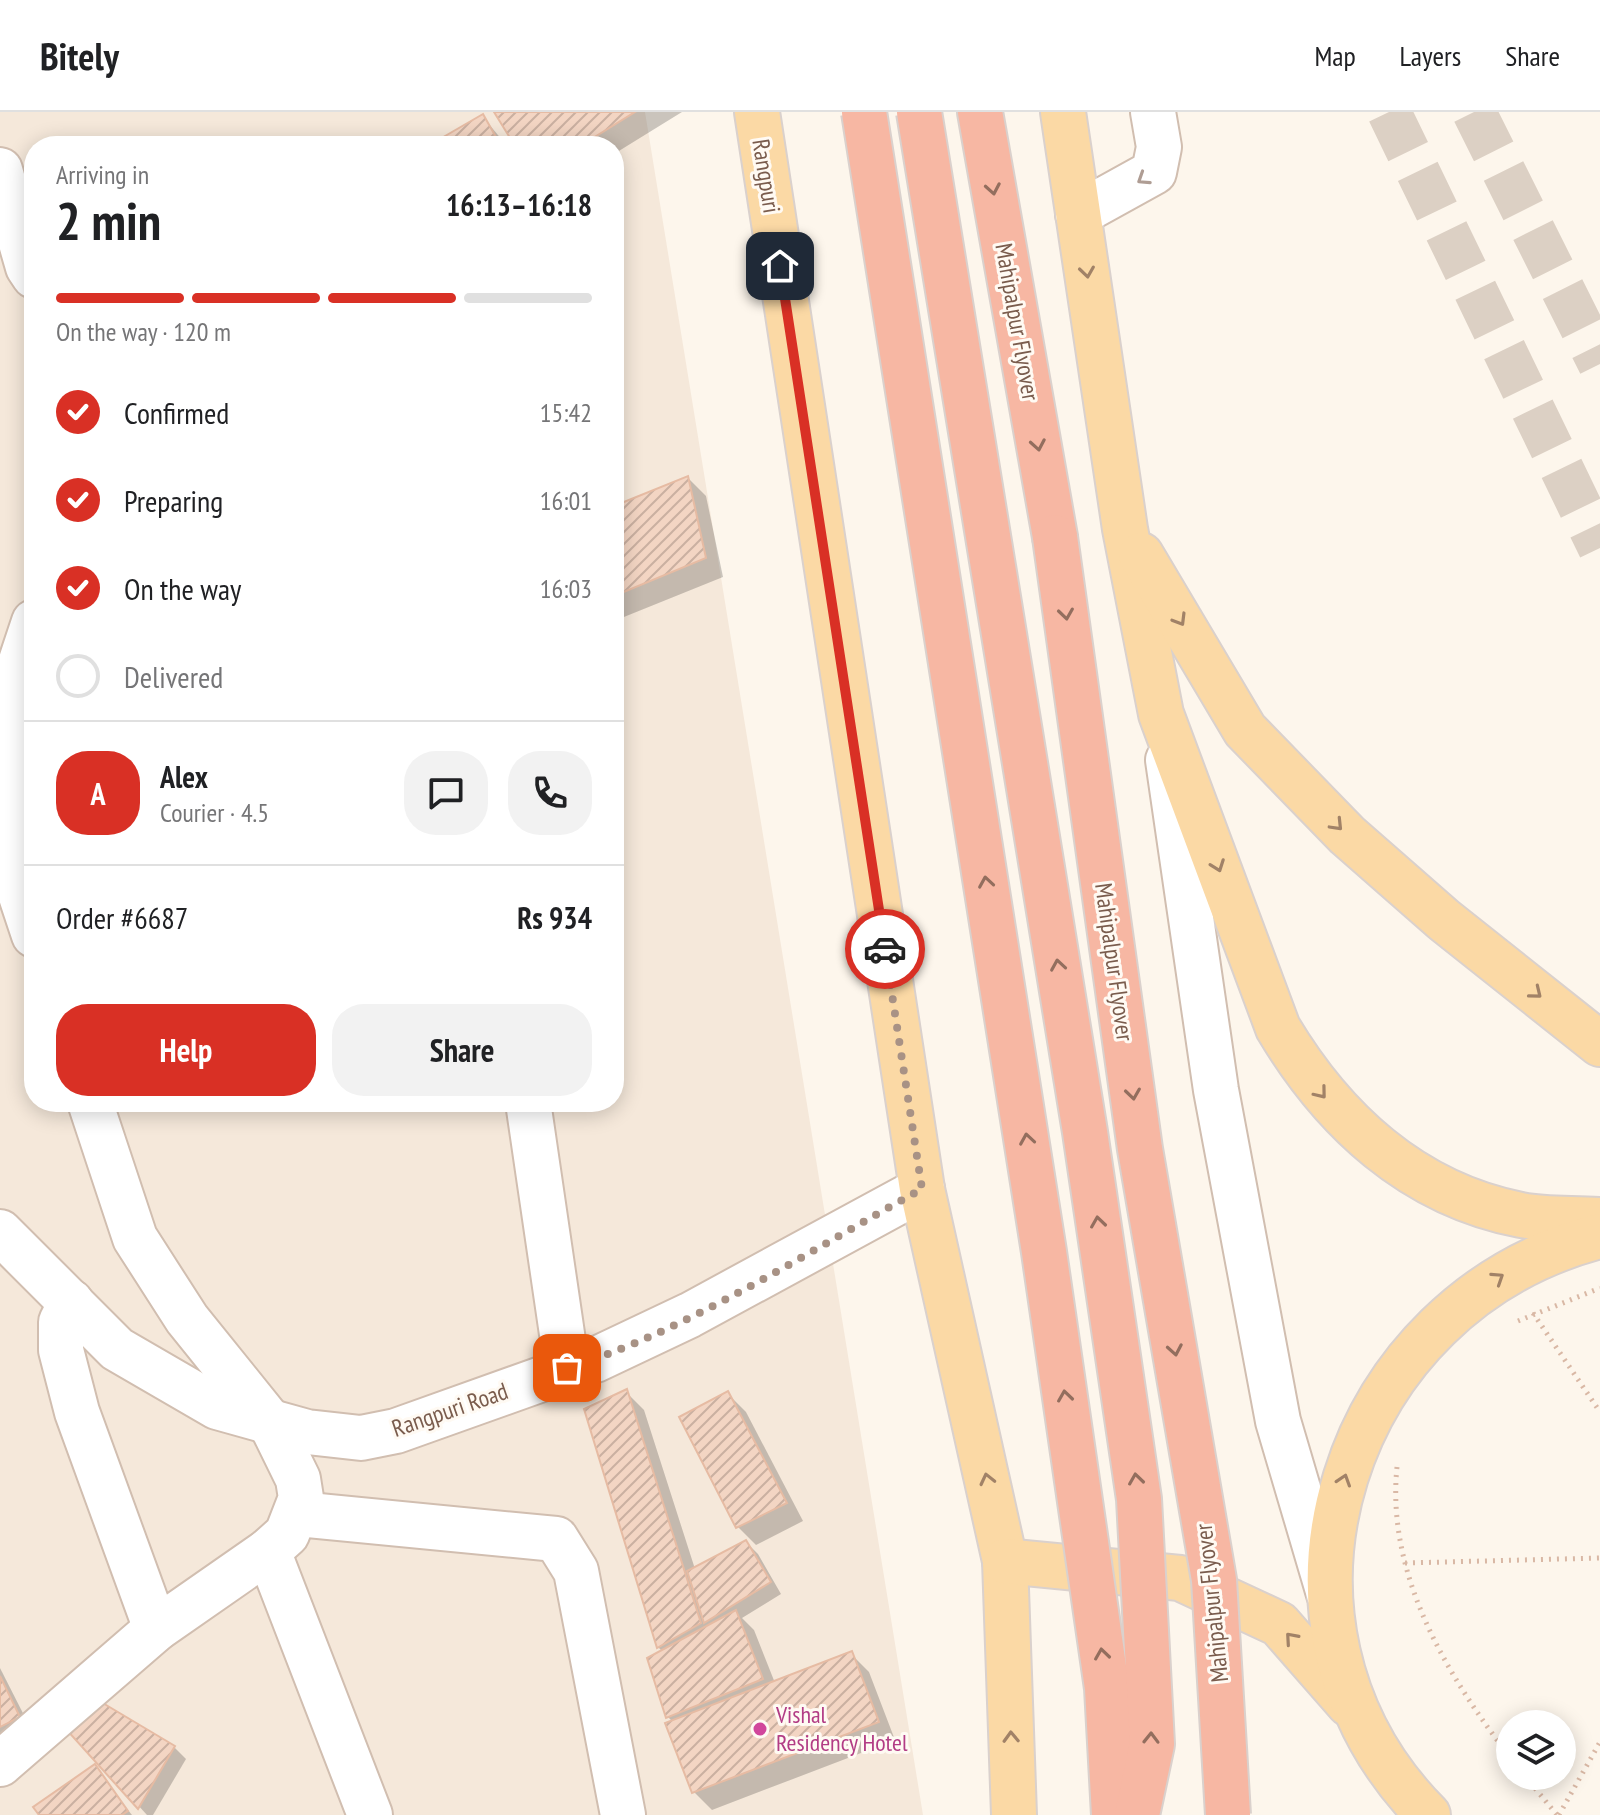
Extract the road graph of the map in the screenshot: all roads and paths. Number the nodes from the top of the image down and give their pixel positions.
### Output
1 (757, 112) edge
2 (864, 112) edge
3 (919, 112) edge
4 (980, 112) edge
5 (1063, 112) edge
6 (1153, 112) edge
7 (0, 170) edge
8 (1078, 214) junction
9 (24, 253) edge
10 (1125, 529) junction
11 (24, 652) edge
12 (1161, 714) junction
13 (24, 905) edge
14 (1600, 1044) edge
15 (93, 1112) edge
16 (529, 1112) edge
17 (922, 1189) junction
18 (1600, 1220) edge
19 (0, 1232) edge
20 (1600, 1236) edge
21 (1600, 1288) edge
22 (71, 1302) junction
23 (1533, 1313) junction
24 (1506, 1327) dead end
25 (567, 1368) junction
26 (1600, 1412) edge
27 (270, 1422) junction
28 (1402, 1456) dead end
29 (298, 1514) junction
30 (268, 1551) junction
31 (1600, 1558) edge
32 (1005, 1561) junction
33 (1405, 1563) junction
34 (1332, 1605) junction
35 (156, 1629) junction
36 (1361, 1718) junction
37 (1496, 1737) edge
38 (1600, 1742) edge
39 (0, 1764) edge
40 (1537, 1790) edge
41 (1426, 1814) edge
42 (370, 1815) edge
43 (623, 1815) edge
44 (1014, 1815) edge
45 (1114, 1815) edge
46 (1137, 1815) edge
47 (1228, 1815) edge
48 (1558, 1815) edge

1 - 17 main road, Rangpuri
45 -> 2 highway, bridge
46 -> 3 highway, bridge
4 -> 47 highway, Mahipalpur Flyover, bridge
5 - 8 main road
6 -> 8 street
7 - 9 street
8 -> 10 main road
10 - 12 main road
10 -> 14 main road
11 - 13 street
12 -> 18 main road
12 - 34 street
15 - 27 street
16 - 25 street
17 - 25 street, Rangpuri Road
32 -> 17 main road, Rangpuri
19 - 22 street, Rangpuri Road
34 -> 20 main road
21 - 23 path
22 - 27 street, Rangpuri Road
22 - 35 street
23 - 24 path
23 - 26 path
25 - 27 street, Rangpuri Road
27 - 29 street
28 - 33 path
29 - 30 street
29 - 43 street
30 - 35 street
30 - 42 street
31 - 33 path
36 -> 32 main road
44 -> 32 main road, Rangpuri
33 - 37 path
34 - 36 main road
35 - 39 street
36 - 41 main road
38 - 48 path
40 - 48 path

